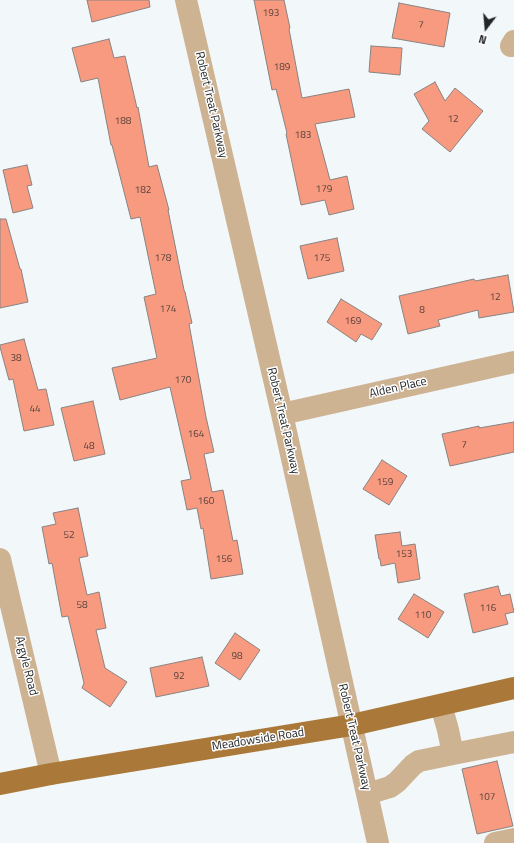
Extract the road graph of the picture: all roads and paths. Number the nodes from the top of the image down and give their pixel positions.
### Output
1 (186, 0) edge
2 (514, 362) edge
3 (282, 414) junction
4 (0, 559) edge
5 (514, 688) edge
6 (441, 705) junction
7 (352, 725) junction
8 (514, 742) edge
9 (453, 754) junction
10 (51, 774) junction
11 (0, 784) edge
12 (367, 794) junction
13 (514, 839) edge
14 (378, 843) edge
15 (495, 843) edge

1 - 3 street, Robert Treat Parkway
2 - 3 street, Alden Place
3 - 7 street, Robert Treat Parkway
4 - 10 street, Argyle Road
5 - 6 main road, Meadowside Road
6 - 7 main road, Meadowside Road
6 - 9 street
7 - 10 main road, Meadowside Road
7 - 12 street, Robert Treat Parkway
8 - 9 street
9 - 12 street
10 - 11 main road, Meadowside Road
12 - 14 street, Robert Treat Parkway
13 - 15 street

